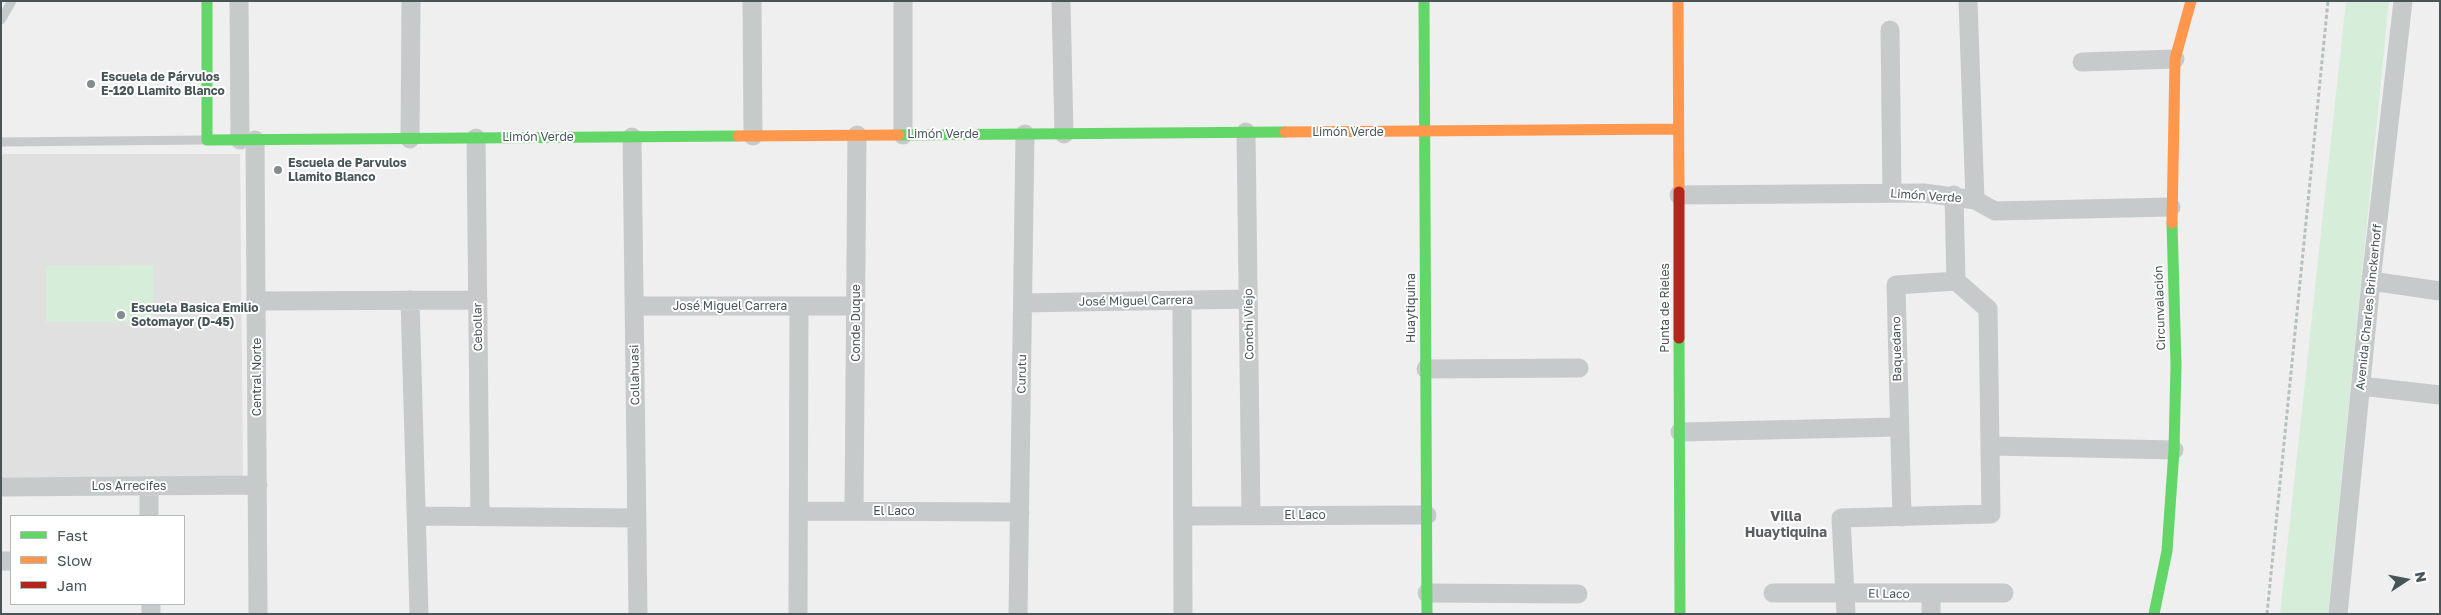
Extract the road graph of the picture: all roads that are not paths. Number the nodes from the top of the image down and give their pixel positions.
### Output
1 (12, 1) edge
2 (207, 1) edge
3 (239, 1) edge
4 (411, 1) edge
5 (752, 1) edge
6 (903, 1) edge
7 (1061, 1) edge
8 (1424, 1) edge
9 (1678, 1) edge
10 (1968, 1) edge
11 (2192, 1) edge
12 (2403, 1) edge
13 (1, 20) edge
14 (1890, 30) dead end
15 (2175, 59) junction
16 (2082, 62) dead end
17 (1678, 129) junction
18 (1424, 131) junction
19 (1246, 132) junction
20 (1025, 134) junction
21 (1064, 134) junction
22 (858, 135) junction
23 (903, 135) junction
24 (753, 136) junction
25 (632, 137) junction
26 (410, 138) junction
27 (476, 138) junction
28 (207, 140) junction
29 (248, 140) junction
30 (1, 142) edge
31 (1892, 192) junction
32 (1679, 195) junction
33 (1954, 196) junction
34 (1975, 200) junction
35 (2171, 207) junction
36 (1956, 281) junction
37 (2371, 281) junction
38 (2440, 291) edge
39 (410, 300) junction
40 (478, 300) junction
41 (1182, 300) junction
42 (1248, 300) junction
43 (256, 301) junction
44 (1023, 303) junction
45 (634, 306) junction
46 (799, 306) junction
47 (856, 306) junction
48 (1579, 368) dead end
49 (1426, 369) junction
50 (2362, 386) junction
51 (2440, 395) edge
52 (1898, 427) junction
53 (1680, 432) junction
54 (1990, 446) junction
55 (2174, 450) junction
56 (258, 485) junction
57 (149, 486) junction
58 (1, 488) edge
59 (799, 511) junction
60 (854, 511) junction
61 (1020, 512) junction
62 (149, 515) edge
63 (1251, 515) junction
64 (1426, 515) junction
65 (416, 516) junction
66 (1183, 516) junction
67 (480, 517) junction
68 (1902, 517) junction
69 (637, 518) junction
70 (1427, 593) junction
71 (1773, 593) dead end
72 (1845, 593) junction
73 (2004, 593) dead end
74 (1578, 594) dead end
75 (1932, 594) junction
76 (258, 614) edge
77 (419, 614) edge
78 (638, 614) edge
79 (798, 614) edge
80 (1018, 614) edge
81 (1184, 614) edge
82 (1427, 614) edge
83 (1680, 614) edge
84 (1846, 614) edge
85 (1931, 614) edge
86 (2154, 614) edge
87 (2338, 614) edge

1 - 13 lane
2 - 28 street
3 - 29 street, Central Norte
4 - 26 street
5 - 24 street
6 - 23 street
7 - 21 street
8 - 18 street, Huaytiquina
9 - 17 street, Punta de Rieles
10 - 34 street
11 - 15 street, Circunvalación
12 - 37 street, Avenida Charles Brinckerhoff
14 - 31 street
15 - 16 street
15 - 35 street, Circunvalación
17 - 18 street, Limón Verde
17 - 32 street, Punta de Rieles
18 - 19 street, Limón Verde
18 - 49 street, Huaytiquina
19 - 21 street, Limón Verde
19 - 42 street, Conchi Viejo
20 - 21 street, Limón Verde
20 - 23 street, Limón Verde
20 - 44 street, Curutu
22 - 23 street, Limón Verde
22 - 24 street, Limón Verde
22 - 47 street, Conde Duque
24 - 25 street, Limón Verde
25 - 27 street, Limón Verde
25 - 45 street, Collahuasi
26 - 27 street, Limón Verde
26 - 29 street, Limón Verde
27 - 40 street, Cebollar
28 - 29 street, Limón Verde
28 - 30 lane
29 - 43 street, Central Norte
31 - 32 street, Limón Verde
31 - 33 street, Limón Verde
32 - 53 street, Punta de Rieles
33 - 34 street, Limón Verde
33 - 36 street
34 - 35 street, Limón Verde
35 - 55 street, Circunvalación
36 - 52 street, Baquedano
36 - 54 street
37 - 38 street
37 - 50 street, Avenida Charles Brinckerhoff
39 - 40 street
39 - 43 street
39 - 65 street
40 - 67 street, Cebollar
41 - 42 street, José Miguel Carrera
41 - 44 street, José Miguel Carrera
41 - 66 street
42 - 63 street, Conchi Viejo
43 - 56 street, Central Norte
44 - 61 street, Curutu
45 - 46 street, José Miguel Carrera
45 - 69 street, Collahuasi
46 - 47 street, José Miguel Carrera
46 - 59 street
47 - 60 street, Conde Duque
48 - 49 street
49 - 64 street, Huaytiquina
50 - 51 street
50 - 87 street, Avenida Charles Brinckerhoff
52 - 53 street
52 - 68 street, Baquedano
53 - 83 street, Punta de Rieles
54 - 55 street
54 - 68 street
55 - 86 street, Circunvalación
56 - 57 street, Los Arrecifes
56 - 76 street, Central Norte
57 - 58 street, Los Arrecifes
57 - 62 street
59 - 60 street, El Laco
59 - 79 street
60 - 61 street, El Laco
61 - 80 street, Curutu
63 - 64 street, El Laco
63 - 66 street, El Laco
64 - 70 street, Huaytiquina
65 - 67 street
65 - 77 street
66 - 81 street
67 - 69 street
68 - 72 street
69 - 78 street, Collahuasi
70 - 74 street
70 - 82 street, Huaytiquina
71 - 72 street, El Laco
72 - 75 street, El Laco
72 - 84 street
73 - 75 street, El Laco
75 - 85 street

